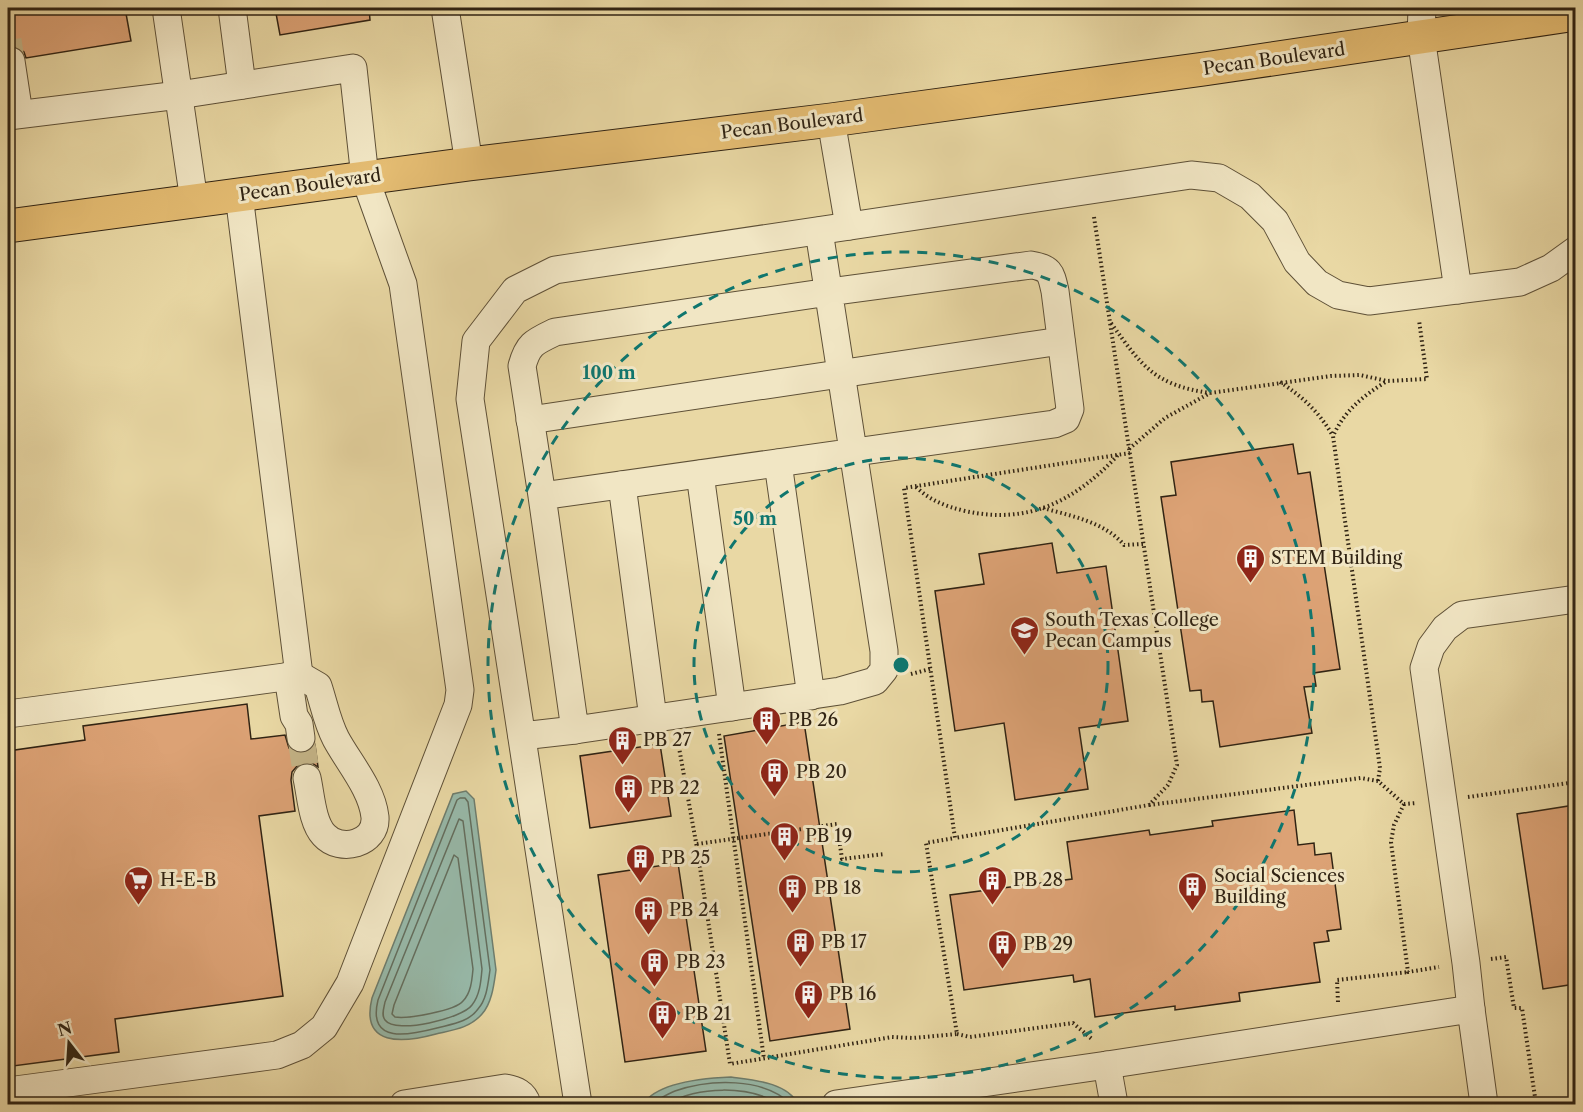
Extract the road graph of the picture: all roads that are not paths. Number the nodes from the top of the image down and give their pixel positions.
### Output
1 (166, 8) edge
2 (232, 8) edge
3 (445, 8) edge
4 (1408, 8) edge
5 (1575, 14) edge
6 (1422, 22) edge
7 (11, 61) dead end
8 (242, 85) junction
9 (179, 95) junction
10 (13, 115) edge
11 (831, 120) junction
12 (469, 164) junction
13 (365, 178) junction
14 (239, 195) junction
15 (194, 201) junction
16 (8, 226) edge
17 (849, 226) junction
18 (819, 231) junction
19 (1575, 250) edge
20 (1458, 290) junction
21 (829, 292) junction
22 (1061, 341) junction
23 (840, 375) junction
24 (530, 420) junction
25 (853, 452) junction
26 (778, 463) junction
27 (700, 474) junction
28 (622, 485) junction
29 (542, 496) junction
30 (1575, 599) edge
31 (293, 676) junction
32 (811, 696) junction
33 (8, 714) edge
34 (653, 718) junction
35 (725, 718) junction
36 (575, 730) junction
37 (522, 736) junction
38 (301, 738) tunnel mouth
39 (307, 778) tunnel mouth
40 (1471, 1010) junction
41 (1107, 1065) junction
42 (8, 1091) edge
43 (404, 1104) edge
44 (527, 1104) edge
45 (578, 1104) edge
46 (836, 1104) edge
47 (1114, 1104) edge
48 (1484, 1104) edge

1 - 9 street
2 - 8 street
3 - 12 street
4 - 6 street
5 - 6 main road, Pecan Boulevard
6 - 11 main road, Pecan Boulevard
6 - 20 street
7 - 10 street
8 - 9 street
8 - 13 street
9 - 10 street
9 - 15 street
11 - 12 main road, Pecan Boulevard
11 - 17 street
12 - 13 main road, Pecan Boulevard
13 - 14 main road, Pecan Boulevard
13 - 42 street
14 - 15 main road, Pecan Boulevard
14 - 31 street
15 - 16 main road, Pecan Boulevard
17 - 18 street
17 - 20 street
18 - 21 street
18 - 37 street
19 - 20 street
21 - 22 street
21 - 23 street
21 - 24 street
22 - 23 street
22 - 25 street
23 - 24 street
23 - 25 street
24 - 29 street
25 - 26 street
25 - 32 street
26 - 27 street
26 - 32 street
27 - 28 street
27 - 35 street
28 - 29 street
28 - 34 street
29 - 36 street
30 - 40 street
31 - 33 street
31 - 38 street
31 - 39 street
32 - 35 street
34 - 35 street
34 - 36 street
36 - 37 street
37 - 45 street
40 - 41 street
40 - 48 street
41 - 46 street
41 - 47 street
43 - 44 street

